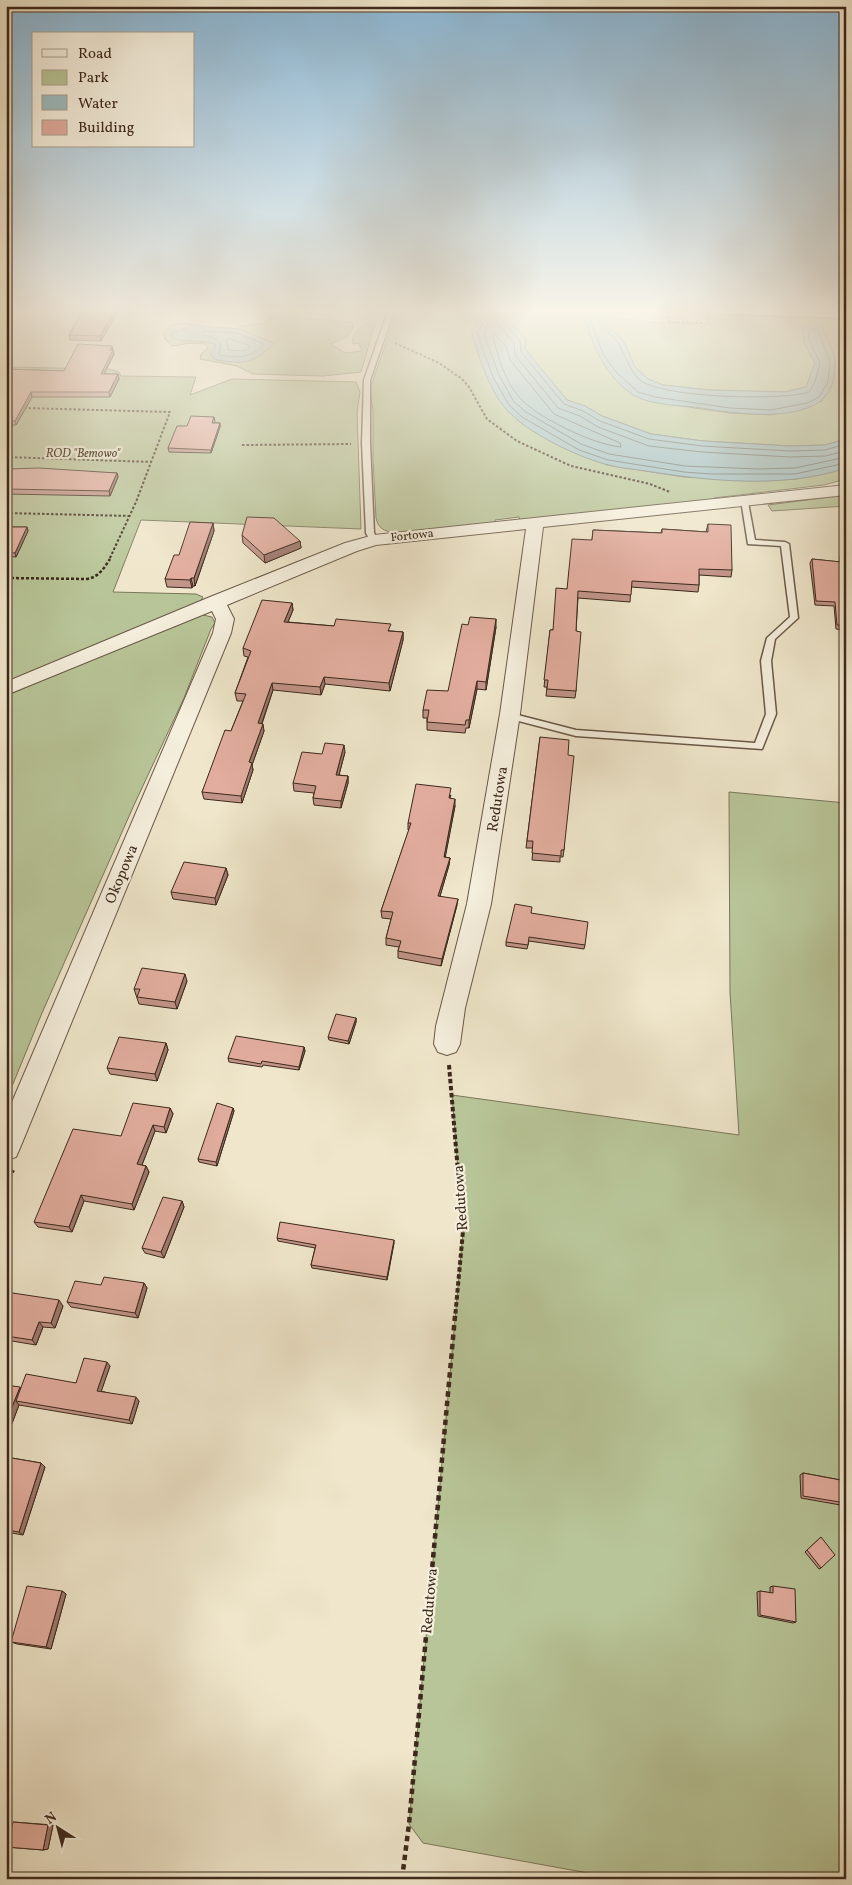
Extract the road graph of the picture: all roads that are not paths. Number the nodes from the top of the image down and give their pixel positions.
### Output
1 (367, 399) edge
2 (846, 490) edge
3 (744, 502) junction
4 (535, 523) junction
5 (374, 540) junction
6 (216, 601) junction
7 (6, 689) edge
8 (510, 716) junction
9 (447, 1044) road end
10 (6, 1148) edge

1 - 5 lane
2 - 3 street, Fortowa
3 - 4 street, Fortowa
3 - 8 lane
4 - 5 street, Fortowa
4 - 8 street, Redutowa
5 - 6 street, Fortowa
6 - 7 street, Fortowa
6 - 10 street, Okopowa
8 - 9 street, Redutowa

